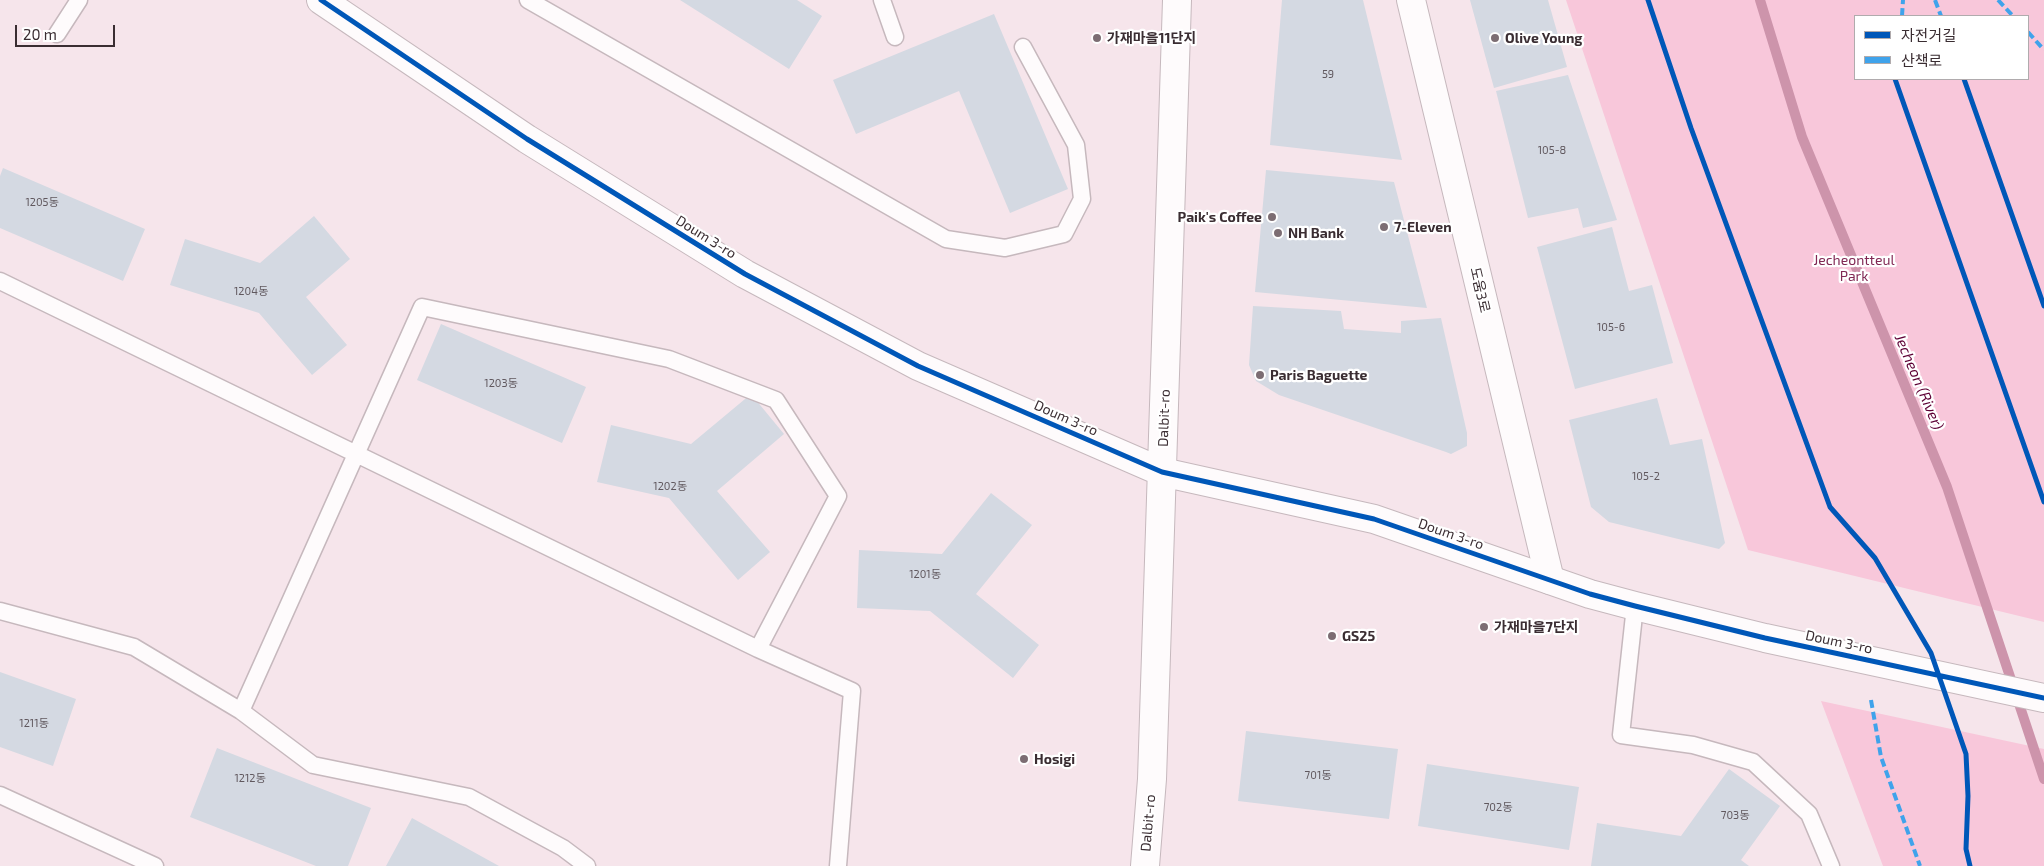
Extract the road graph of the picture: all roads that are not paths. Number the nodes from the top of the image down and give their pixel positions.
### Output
1 (79, 0) edge
2 (321, 0) edge
3 (528, 0) edge
4 (882, 0) edge
5 (1177, 0) edge
6 (1411, 0) edge
7 (56, 34) dead end
8 (895, 37) dead end
9 (1023, 47) dead end
10 (0, 281) edge
11 (356, 454) junction
12 (1162, 472) junction
13 (1550, 580) junction
14 (1635, 606) junction
15 (0, 611) edge
16 (758, 649) junction
17 (2044, 698) edge
18 (241, 711) junction
19 (0, 795) edge
20 (155, 866) edge
21 (588, 866) edge
22 (838, 866) edge
23 (1145, 866) edge
24 (1831, 866) edge

1 - 7 lane
2 - 12 street, Doum 3-ro
3 - 9 lane
4 - 8 lane
5 - 12 street, Dalbit-ro
6 - 13 street, 도움3로
10 - 11 lane
11 - 16 lane
11 - 16 lane
11 - 18 lane
12 - 13 street, Doum 3-ro
12 - 23 street, Dalbit-ro
13 - 14 street, Doum 3-ro
14 - 17 street, Doum 3-ro
14 - 24 lane
15 - 18 lane
16 - 22 lane
18 - 21 lane
19 - 20 lane

